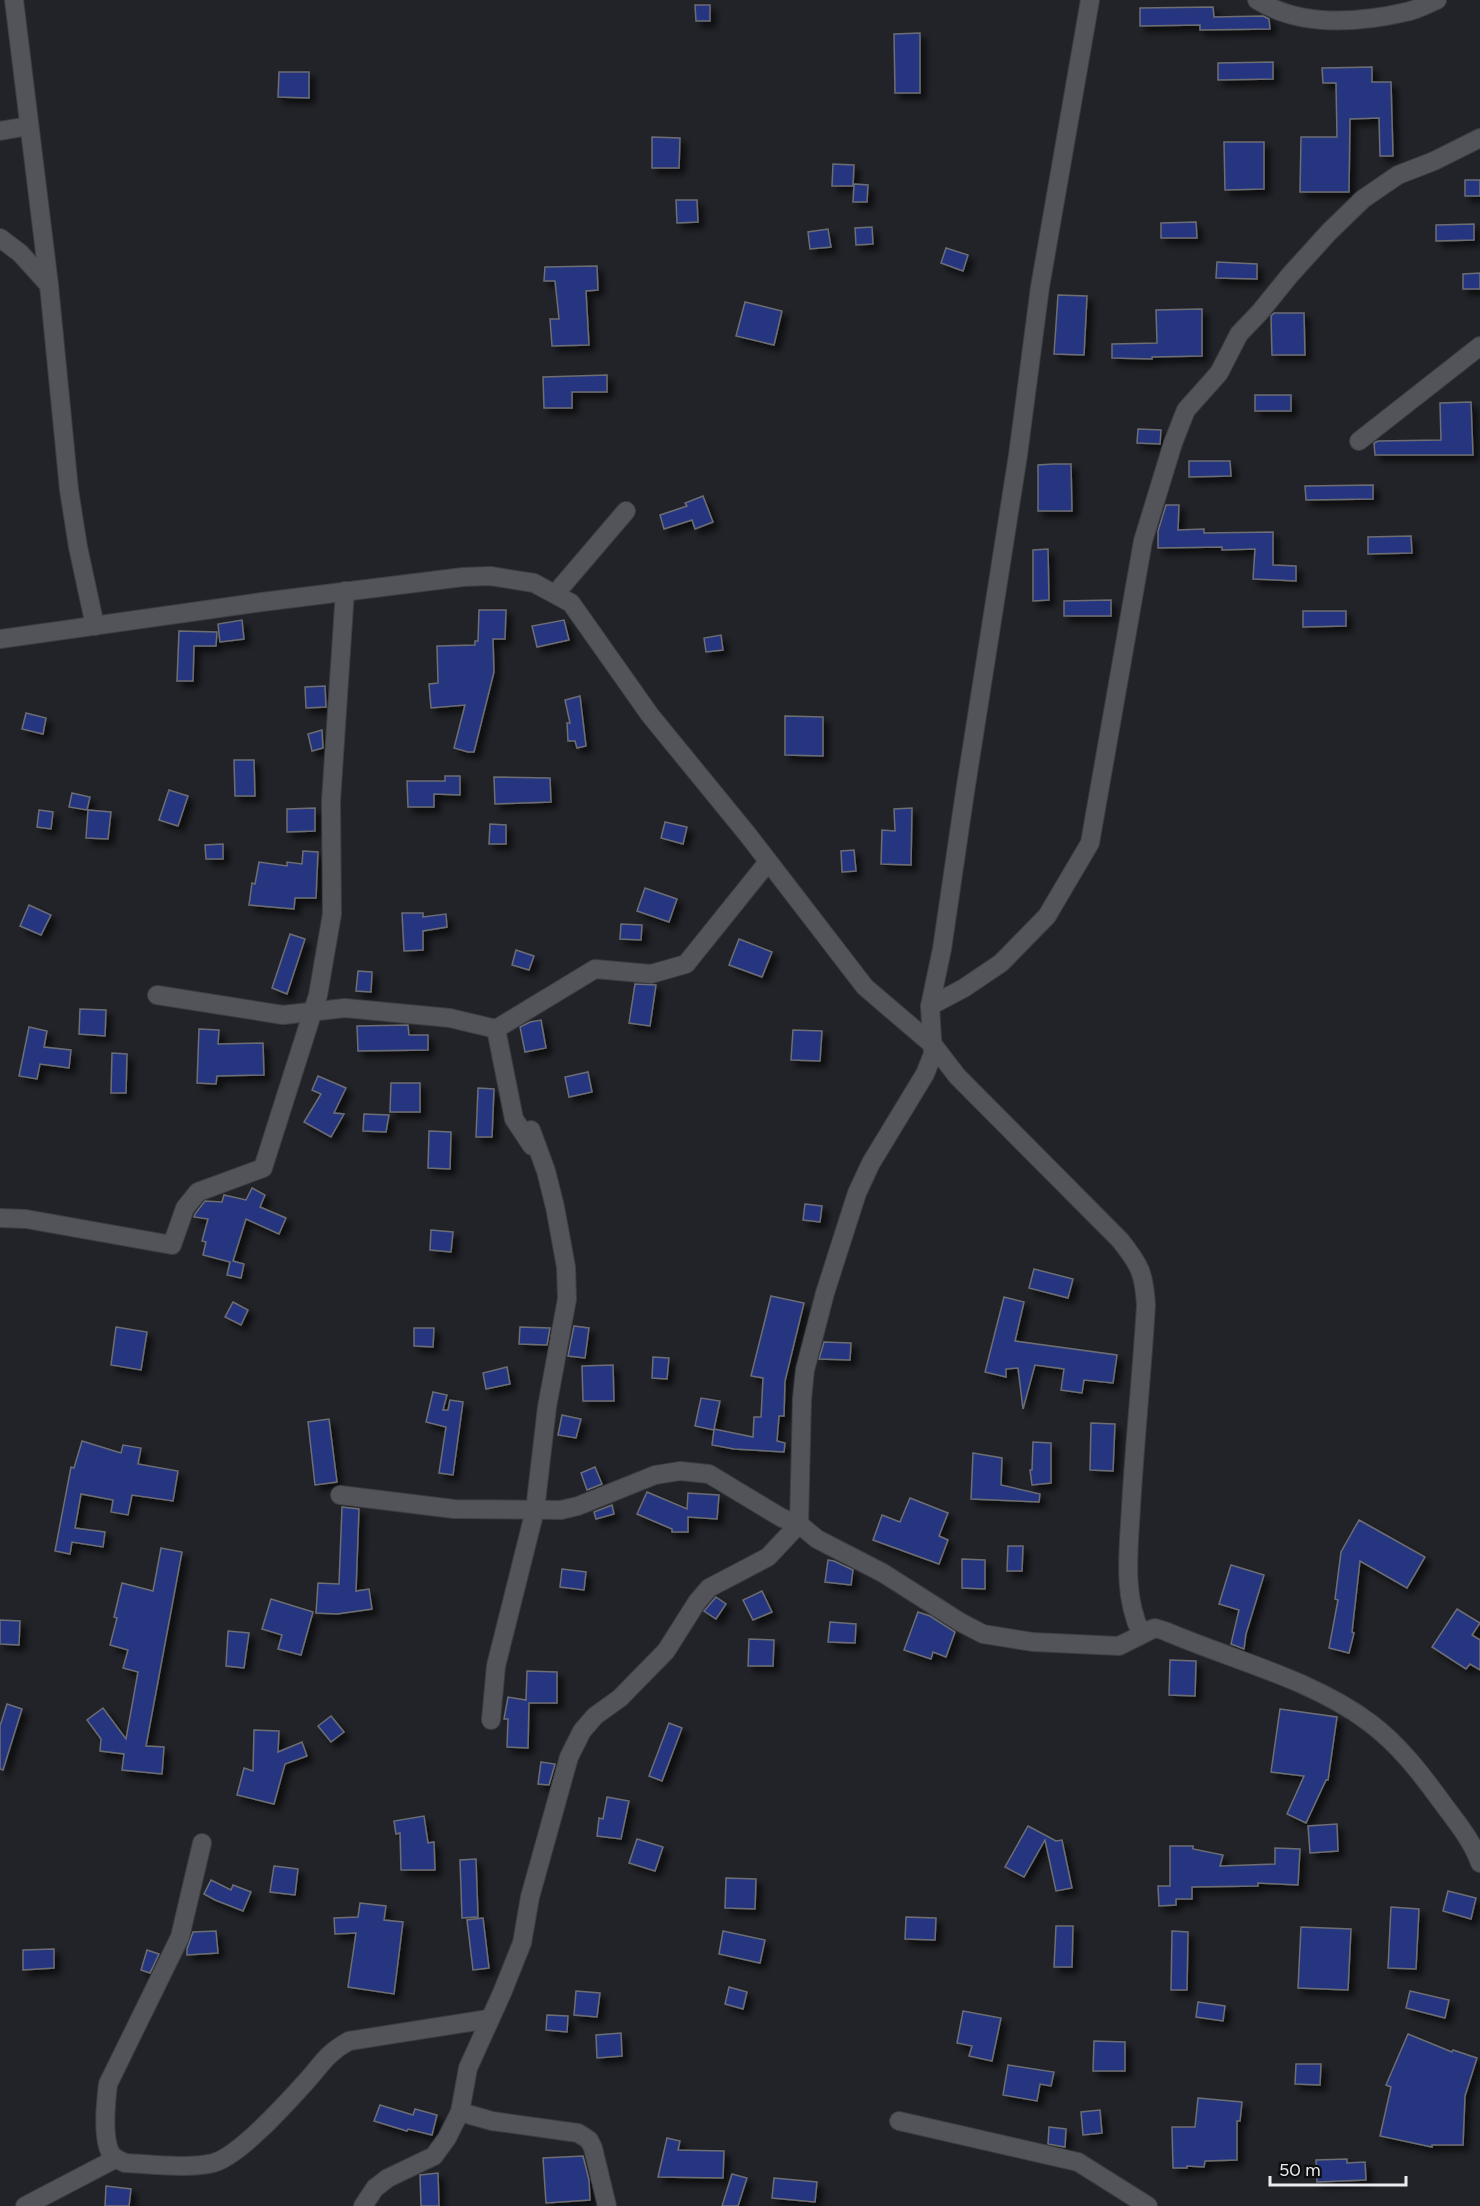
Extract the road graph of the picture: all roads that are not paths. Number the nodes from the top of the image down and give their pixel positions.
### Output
1 (15, 0) edge
2 (1090, 0) edge
3 (1257, 0) edge
4 (1437, 0) edge
5 (29, 126) junction
6 (0, 130) edge
7 (1480, 138) edge
8 (0, 238) edge
9 (49, 285) junction
10 (1480, 346) edge
11 (1359, 441) dead end
12 (626, 511) dead end
13 (345, 591) junction
14 (556, 593) junction
15 (95, 626) junction
16 (0, 639) edge
17 (768, 862) junction
18 (157, 995) dead end
19 (930, 1006) junction
20 (312, 1011) junction
21 (496, 1029) junction
22 (934, 1046) junction
23 (531, 1130) dead end
24 (542, 1160) junction
25 (0, 1218) edge
26 (340, 1495) dead end
27 (536, 1510) junction
28 (799, 1524) junction
29 (1155, 1628) junction
30 (491, 1720) dead end
31 (202, 1843) dead end
32 (1480, 1863) edge
33 (489, 2019) junction
34 (459, 2112) junction
35 (899, 2121) dead end
36 (115, 2159) junction
37 (25, 2206) edge
38 (363, 2206) edge
39 (607, 2206) edge
40 (1148, 2206) edge

1 - 5 street
2 - 19 street
3 - 4 street
5 - 6 street
5 - 9 street
7 - 19 street
8 - 9 street
9 - 15 street
10 - 11 street
12 - 14 street
13 - 14 street
13 - 15 street
13 - 20 street
14 - 17 street
15 - 16 street
17 - 21 street
17 - 22 street
18 - 20 street
19 - 22 street
20 - 21 street
20 - 25 street
21 - 24 street
22 - 28 street
22 - 29 street
23 - 24 street
24 - 27 street
26 - 27 street
27 - 28 street
27 - 30 street
28 - 29 street
28 - 33 street
29 - 32 street
31 - 36 street
33 - 34 street
33 - 36 street
34 - 38 street
34 - 39 street
35 - 40 street
36 - 37 street

